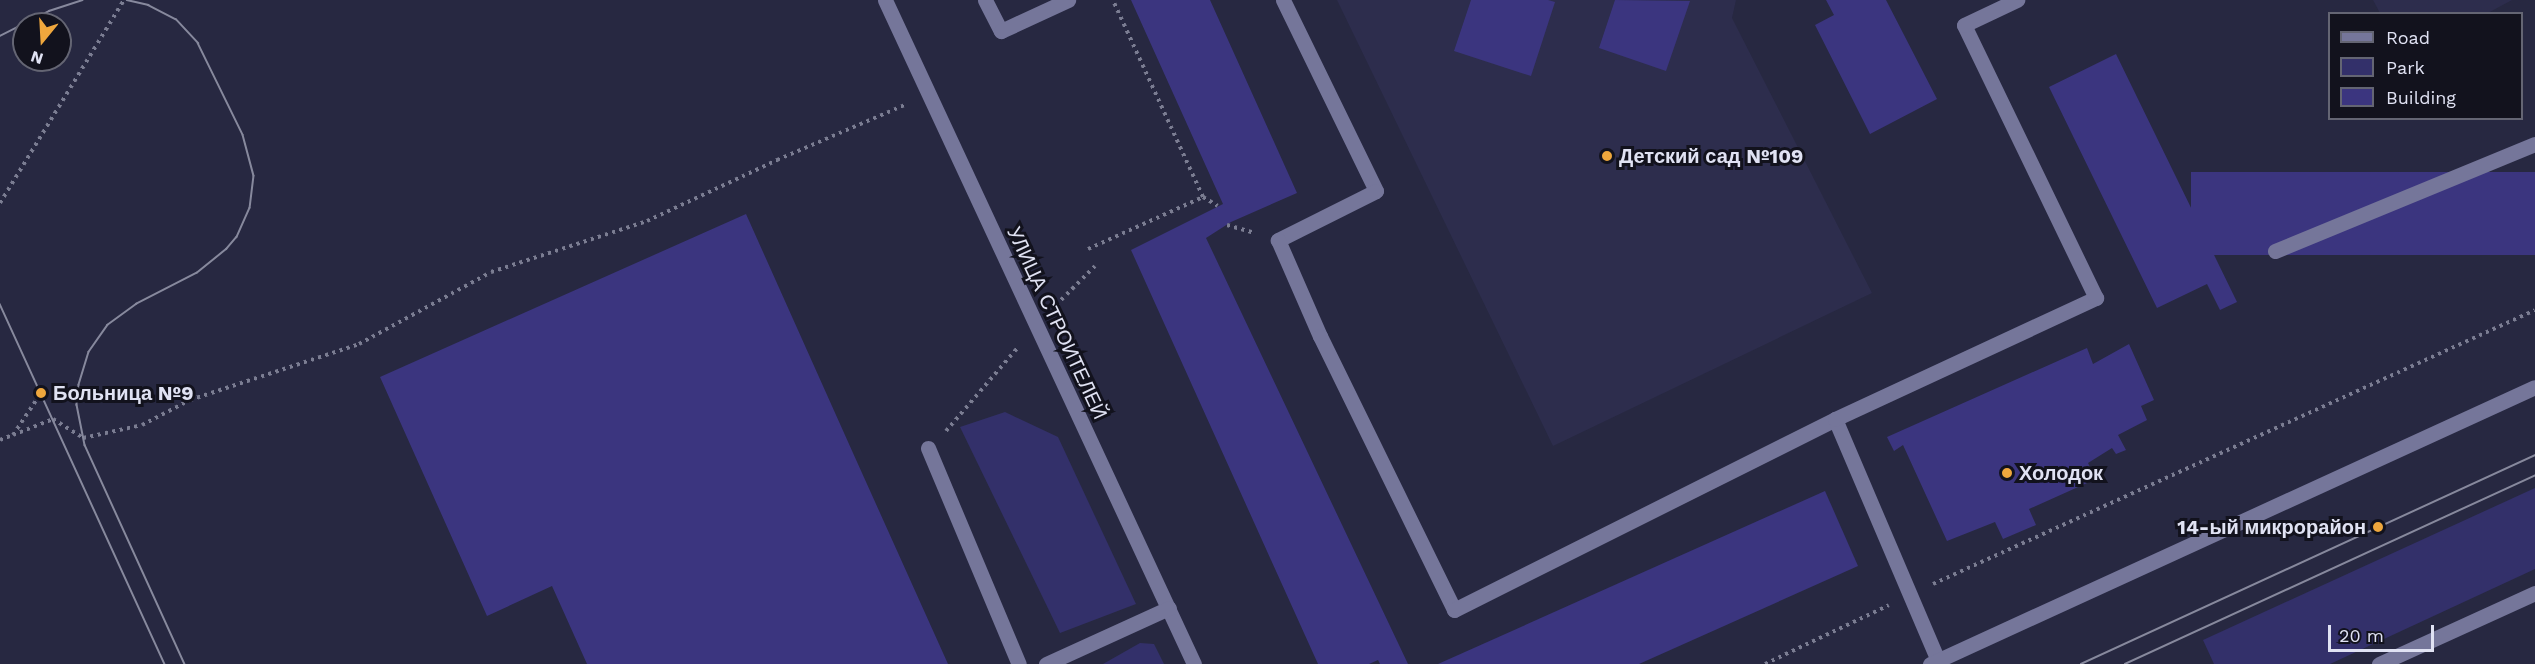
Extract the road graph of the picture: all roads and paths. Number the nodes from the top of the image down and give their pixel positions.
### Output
1 (123, 0) edge
2 (885, 0) edge
3 (985, 0) edge
4 (1068, 0) edge
5 (1113, 0) edge
6 (1283, 0) edge
7 (2017, 0) edge
8 (928, 95) junction
9 (2535, 144) edge
10 (1203, 197) junction
11 (0, 203) edge
12 (1218, 207) dead end
13 (1088, 249) dead end
14 (2275, 251) dead end
15 (1095, 266) dead end
16 (2535, 310) edge
17 (1035, 326) junction
18 (2535, 387) edge
19 (41, 393) dead end
20 (1835, 419) junction
21 (14, 435) junction
22 (0, 440) edge
23 (928, 448) joint
24 (2535, 593) edge
25 (1910, 594) junction
26 (1169, 608) junction
27 (1935, 663) edge
28 (1019, 664) edge
29 (1046, 664) edge
30 (1194, 664) edge
31 (1765, 664) edge
32 (2379, 664) edge

1 - 11 path
2 - 8 street, УЛИЦА СТРОИТЕЛЕЙ
3 - 4 street
5 - 10 path
6 - 20 street
7 - 20 street
8 - 17 street, УЛИЦА СТРОИТЕЛЕЙ
8 - 21 path
9 - 14 street
10 - 12 path
10 - 13 path
15 - 17 path
16 - 25 path
17 - 23 path
17 - 26 street, УЛИЦА СТРОИТЕЛЕЙ
18 - 27 street
19 - 21 path
20 - 25 street
21 - 22 path
23 - 28 street
24 - 32 street
25 - 27 street
25 - 31 path
26 - 29 street
26 - 30 street, УЛИЦА СТРОИТЕЛЕЙ

